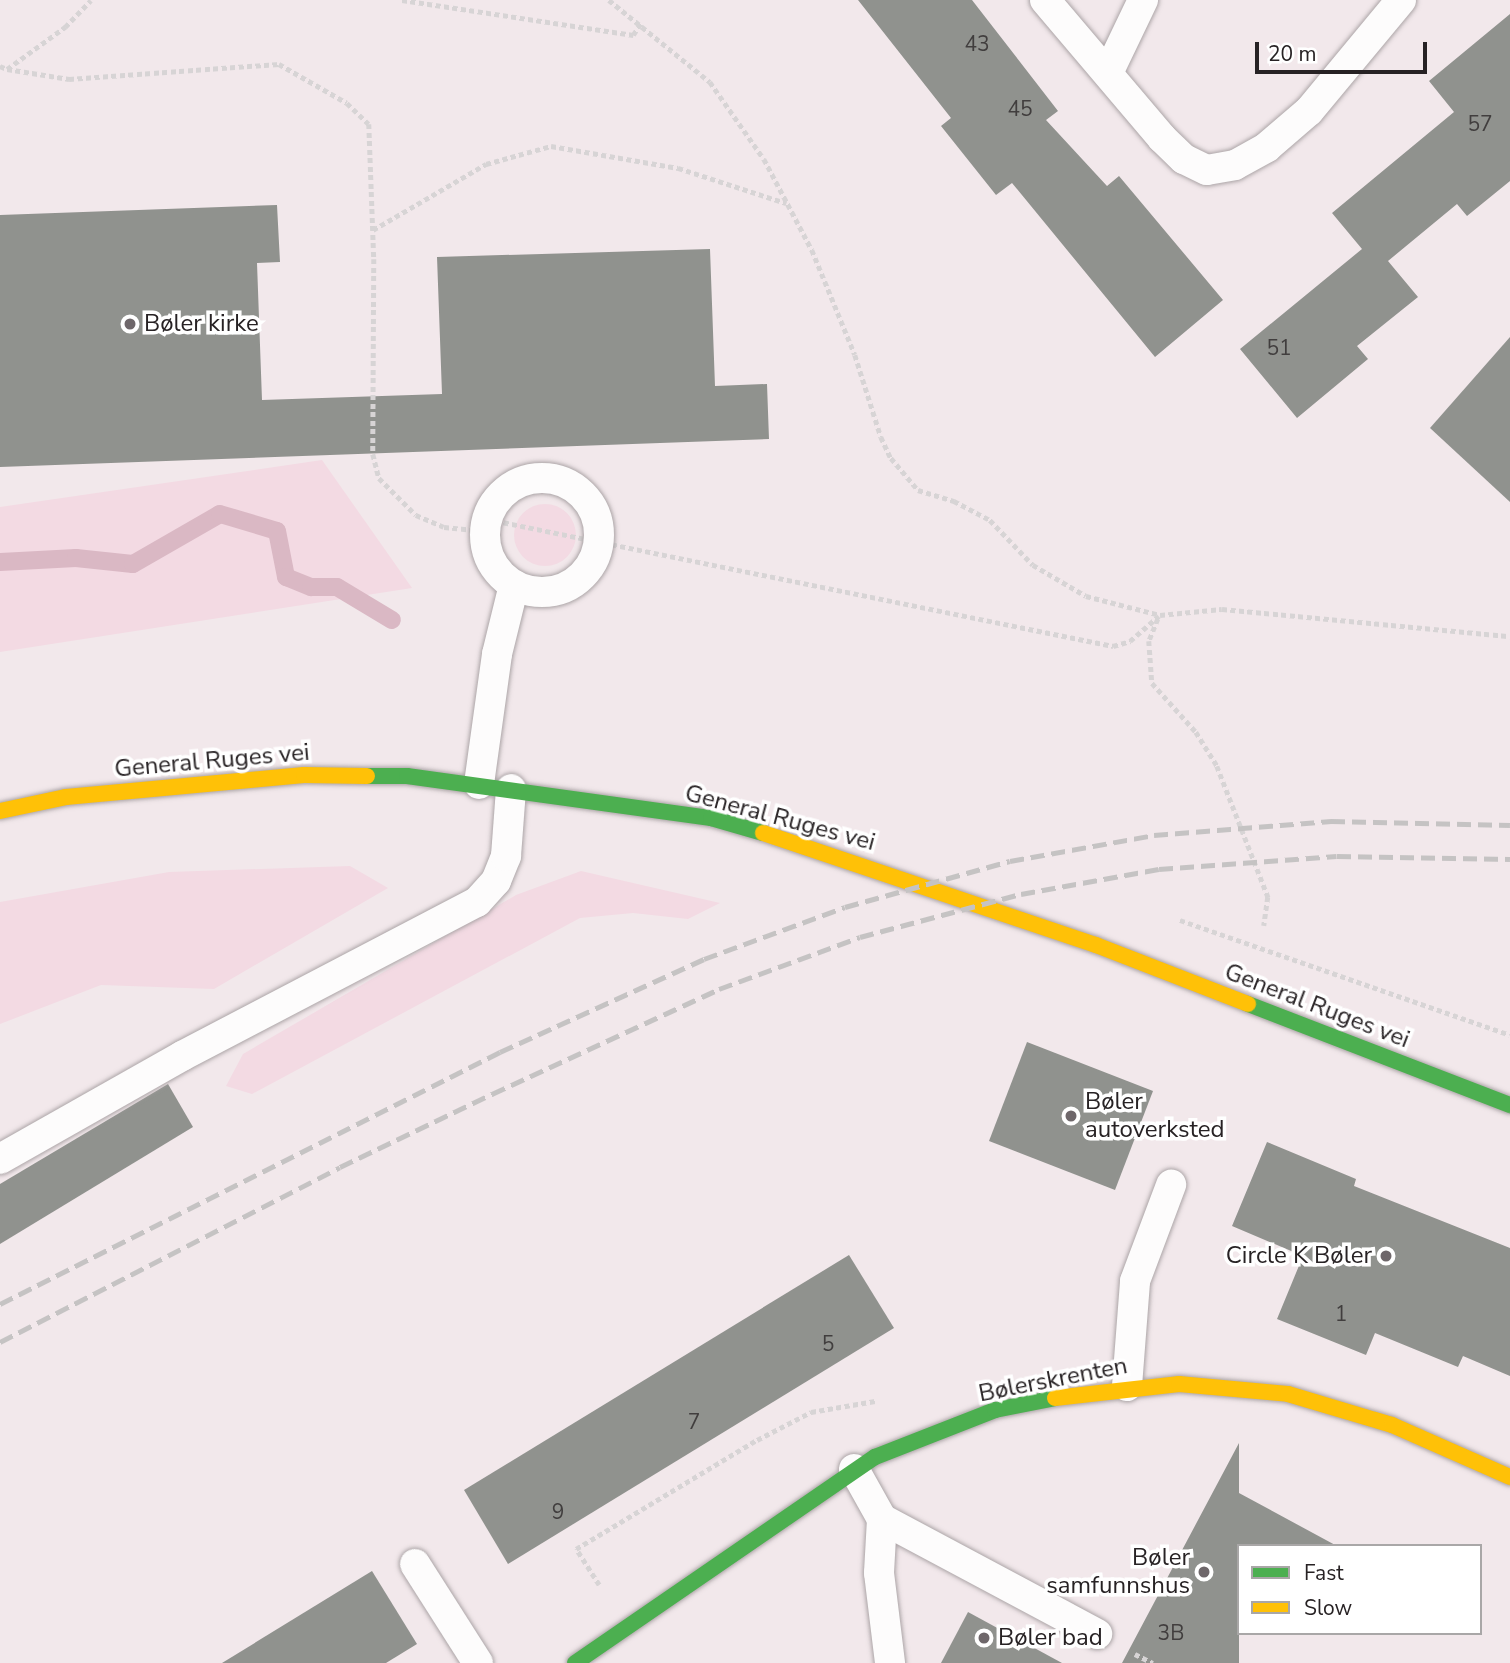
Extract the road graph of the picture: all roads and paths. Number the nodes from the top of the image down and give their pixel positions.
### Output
1 (91, 0) edge
2 (402, 0) edge
3 (609, 0) edge
4 (1045, 0) edge
5 (1143, 0) edge
6 (1401, 0) edge
7 (641, 23) junction
8 (0, 66) edge
9 (7, 69) junction
10 (1108, 73) junction
11 (787, 203) junction
12 (373, 230) junction
13 (486, 525) junction
14 (598, 542) junction
15 (514, 585) junction
16 (1160, 615) junction
17 (1510, 636) edge
18 (479, 784) junction
19 (511, 789) junction
20 (0, 811) edge
21 (1264, 926) dead end
22 (1510, 1104) edge
23 (0, 1159) edge
24 (1171, 1185) dead end
25 (1128, 1386) junction
26 (920, 1439) junction
27 (854, 1469) junction
28 (1510, 1477) edge
29 (883, 1519) junction
30 (415, 1564) dead end
31 (627, 1627) junction
32 (1097, 1634) dead end
33 (478, 1663) edge
34 (575, 1663) edge
35 (890, 1663) edge

1 - 9 path
2 - 7 path
3 - 7 path
4 - 10 lane
5 - 10 lane
6 - 10 lane
7 - 11 path
8 - 9 path
9 - 12 path
11 - 12 path
11 - 16 path
12 - 13 path
13 - 14 path
13 - 14 lane
13 - 15 lane
14 - 15 lane
14 - 16 path
15 - 18 lane
16 - 17 path
16 - 21 path
18 - 19 main road, General Ruges vei
18 - 20 main road, General Ruges vei
19 - 22 main road, General Ruges vei
19 - 23 lane
24 - 25 lane
25 - 26 main road, Bølerskrenten
25 - 28 main road, Bølerskrenten
26 - 27 main road, Bølerskrenten
26 - 31 path
27 - 29 lane
27 - 31 main road, Bølerskrenten
29 - 32 lane
29 - 35 lane
30 - 33 lane
31 - 34 main road, Bølerskrenten

